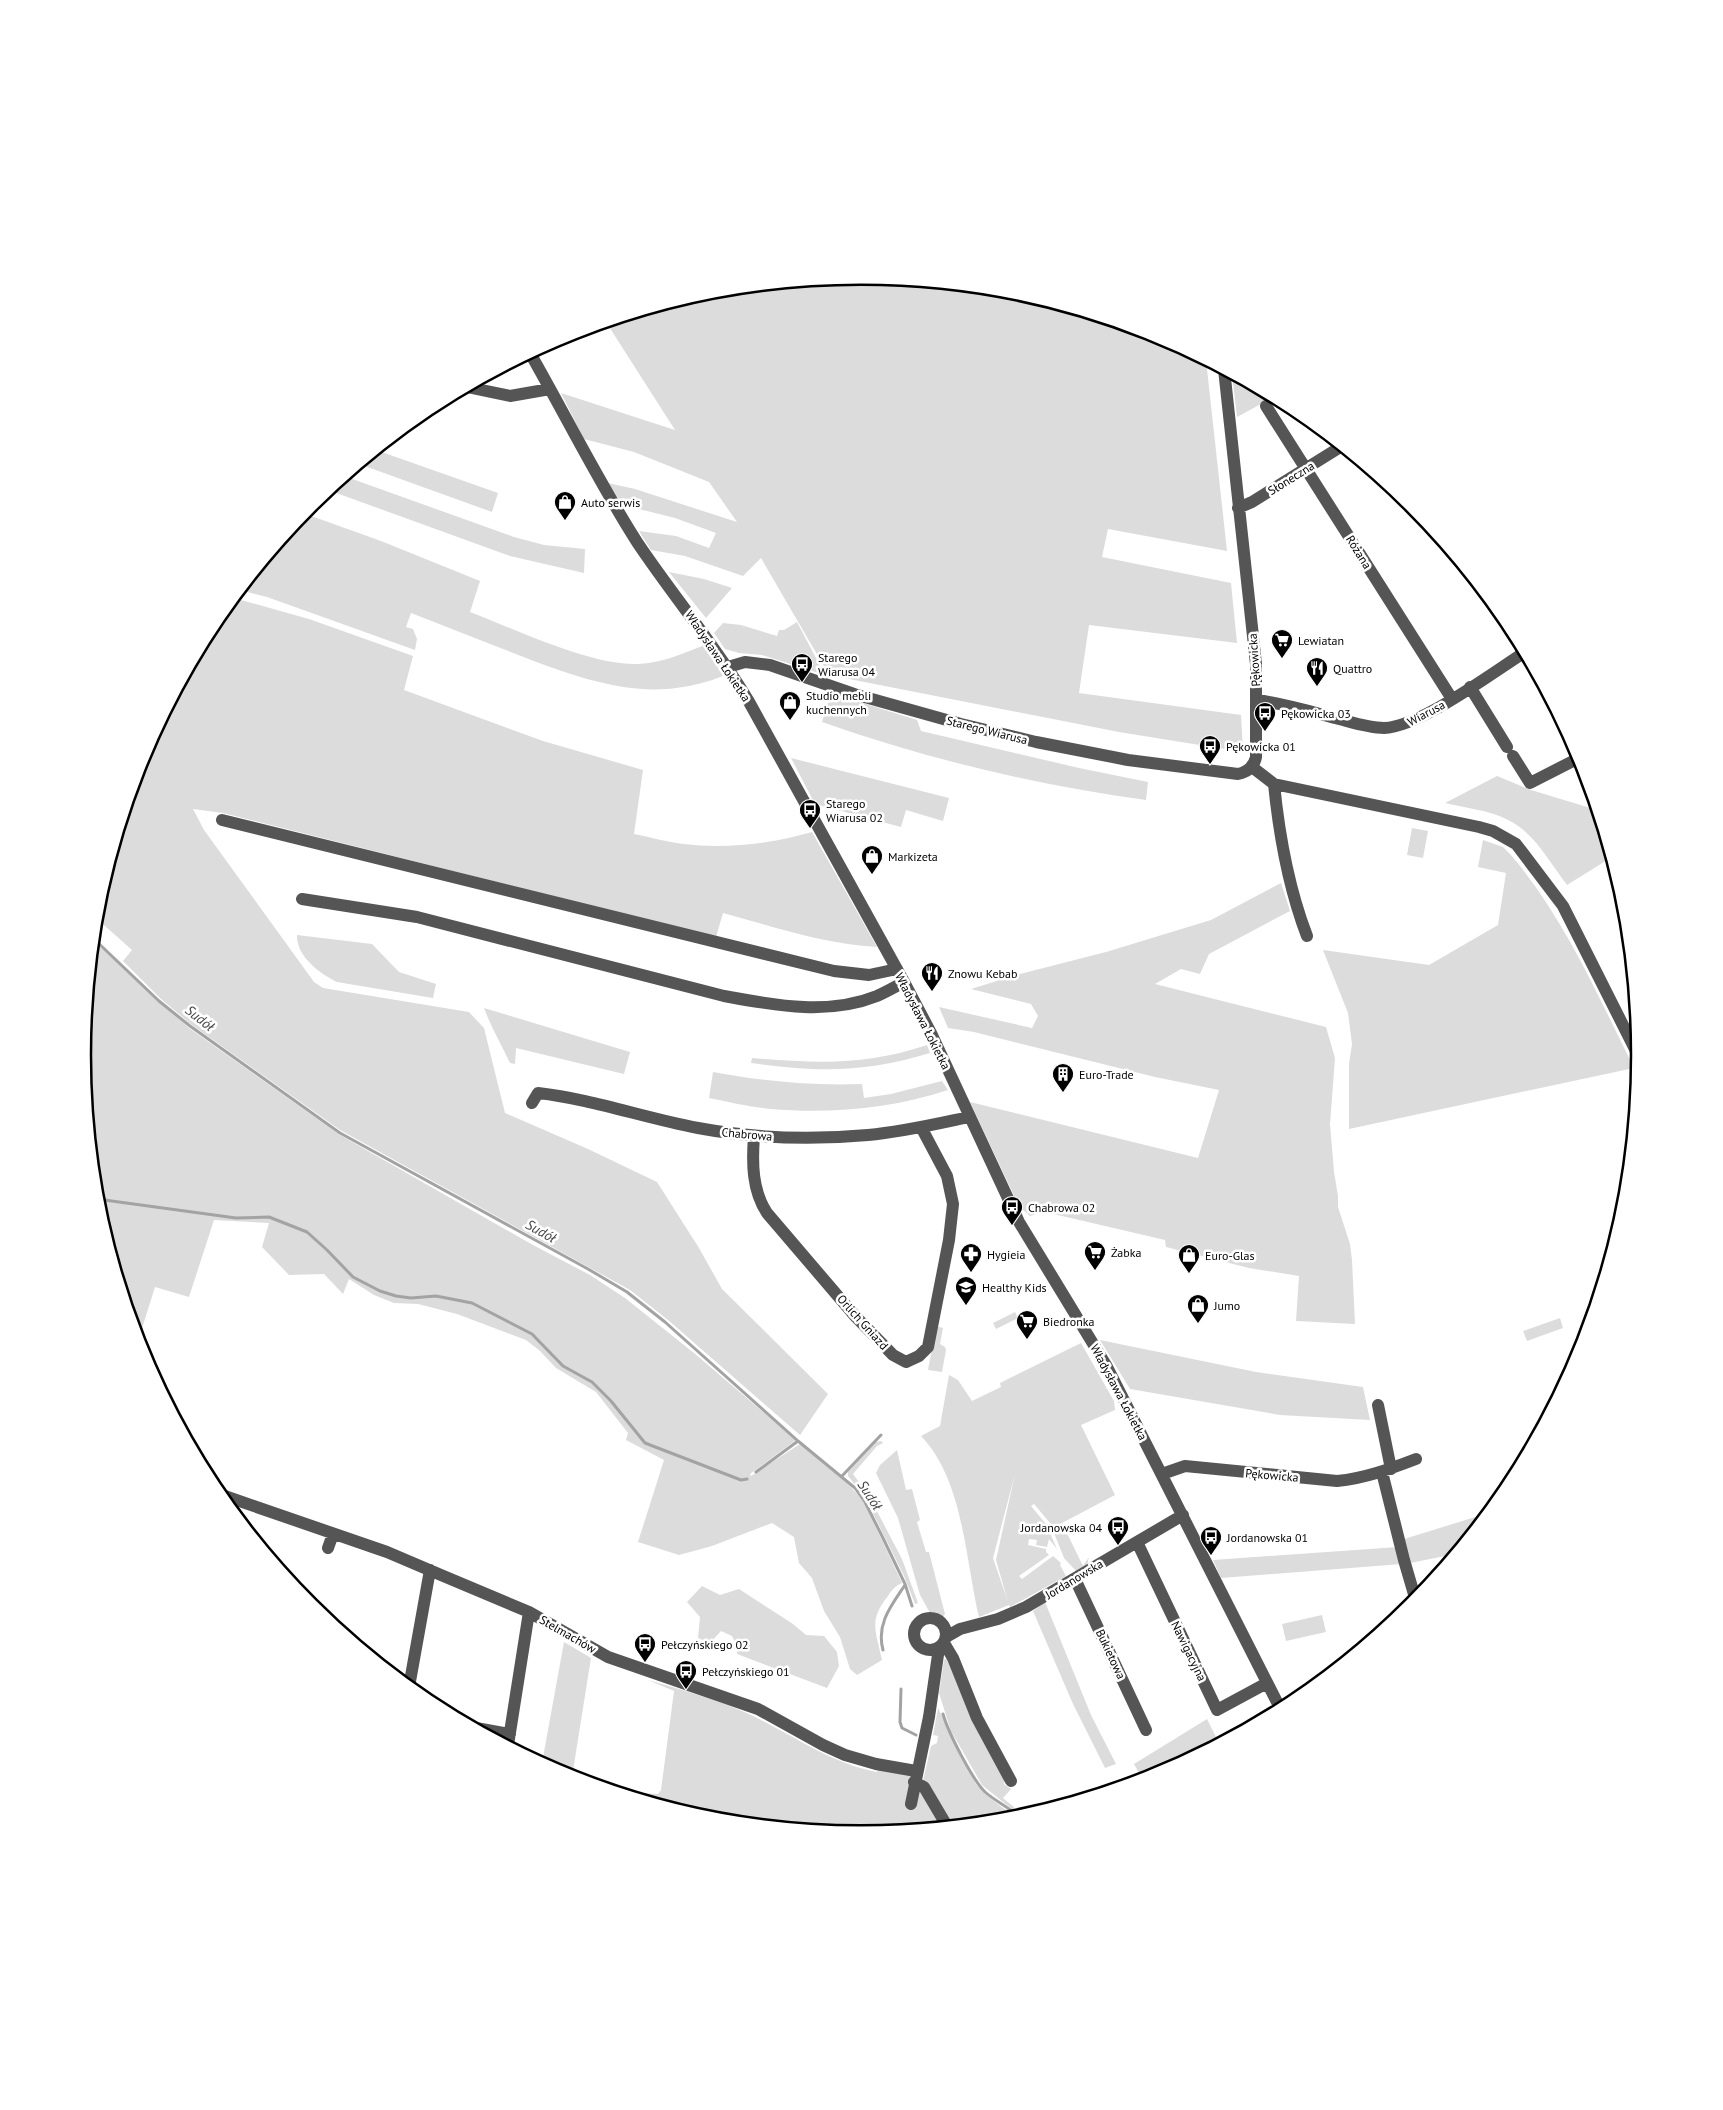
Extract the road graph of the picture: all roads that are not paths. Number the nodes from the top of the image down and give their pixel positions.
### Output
1 (533, 358) edge
2 (1225, 376) edge
3 (475, 389) edge
4 (550, 389) junction
5 (1266, 406) dead end
6 (1337, 449) edge
7 (1306, 469) junction
8 (1238, 508) junction
9 (1520, 655) edge
10 (728, 667) junction
11 (1470, 687) junction
12 (1452, 699) junction
13 (1257, 700) junction
14 (1573, 761) edge
15 (1252, 767) junction
16 (1274, 784) junction
17 (222, 820) dead end
18 (302, 899) dead end
19 (1307, 936) dead end
20 (897, 969) junction
21 (904, 982) junction
22 (1631, 1042) edge
23 (532, 1103) dead end
24 (970, 1117) junction
25 (921, 1127) junction
26 (754, 1136) junction
27 (1378, 1405) dead end
28 (1416, 1459) dead end
29 (1387, 1470) junction
30 (1162, 1474) junction
31 (232, 1499) edge
32 (1182, 1515) junction
33 (333, 1534) junction
34 (1137, 1542) junction
35 (328, 1548) dead end
36 (430, 1570) junction
37 (1075, 1580) junction
38 (1413, 1592) edge
39 (529, 1612) junction
40 (943, 1639) junction
41 (923, 1650) junction
42 (411, 1678) edge
43 (1267, 1683) junction
44 (933, 1684) junction
45 (1277, 1703) edge
46 (1146, 1730) dead end
47 (509, 1739) edge
48 (916, 1776) junction
49 (1012, 1781) dead end
50 (911, 1804) dead end
51 (944, 1821) edge

1 - 4 street, Władysława Łokietka
2 - 8 street, Pękowicka
3 - 4 street
4 - 10 street, Władysława Łokietka
5 - 7 street, Różana
6 - 7 street, Słoneczna
7 - 8 street, Słoneczna
7 - 12 street, Różana
8 - 13 street, Pękowicka
9 - 11 street, Wiarusa
10 - 15 street, Starego Wiarusa
10 - 20 street, Władysława Łokietka
11 - 12 street, Wiarusa
11 - 14 street
12 - 13 street, Wiarusa
13 - 15 street, Pękowicka
15 - 16 street
16 - 19 street
16 - 22 street
17 - 20 street
18 - 21 street
20 - 21 street, Władysława Łokietka
21 - 24 street, Władysława Łokietka
23 - 26 street, Chabrowa
24 - 25 street, Chabrowa
24 - 30 street, Władysława Łokietka
25 - 26 street, Chabrowa
25 - 26 street, Orlich Gniazd
27 - 29 street
28 - 29 street, Pękowicka
29 - 30 street, Pękowicka
29 - 38 street
30 - 32 street, Władysława Łokietka
31 - 33 street, Stelmachów
32 - 34 street, Jordanowska
32 - 43 street, Władysława Łokietka
33 - 35 street
33 - 36 street, Stelmachów
34 - 37 street, Jordanowska
34 - 43 street, Nawigacyjna
36 - 39 street, Stelmachów
36 - 42 street
37 - 40 street, Jordanowska
37 - 46 street, Bukietowa
39 - 47 street
39 - 48 street, Stelmachów
40 - 41 street
40 - 41 street
40 - 44 street
40 - 49 street
41 - 44 street
43 - 45 street, Władysława Łokietka
44 - 48 street
48 - 50 street
48 - 51 street

